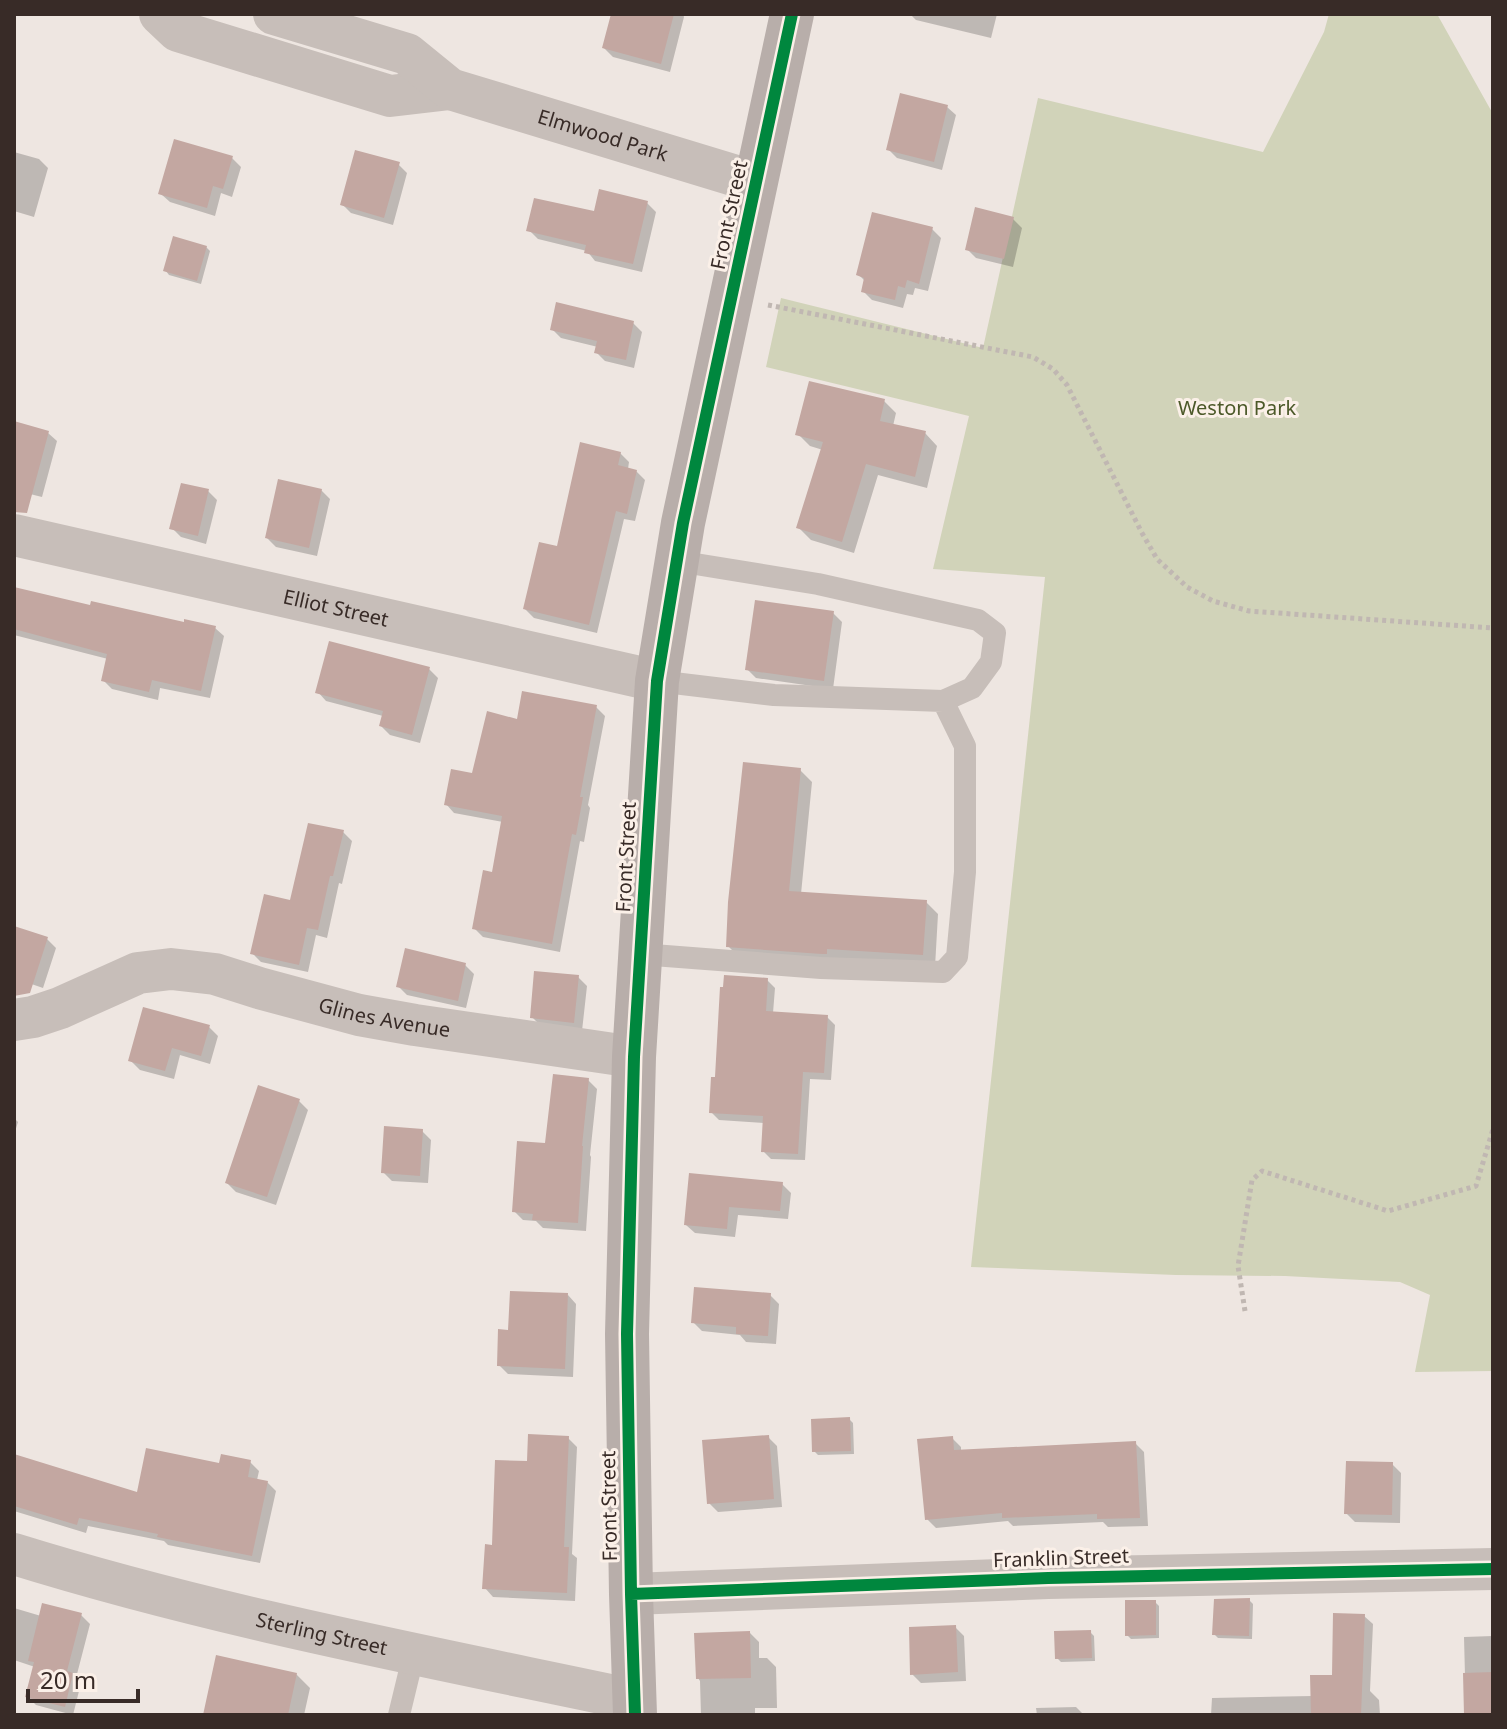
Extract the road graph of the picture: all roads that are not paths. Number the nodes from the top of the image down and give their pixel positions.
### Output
1 (160, 14) edge
2 (274, 14) edge
3 (792, 14) edge
4 (450, 89) junction
5 (756, 182) junction
6 (14, 535) edge
7 (677, 561) junction
8 (657, 681) junction
9 (943, 701) junction
10 (640, 954) junction
11 (14, 1020) edge
12 (634, 1057) junction
13 (14, 1554) edge
14 (1493, 1569) edge
15 (631, 1594) junction
16 (414, 1653) junction
17 (635, 1707) edge
18 (399, 1715) edge

1 - 4 street, Elmwood Park
2 - 4 street, Elmwood Park
3 - 5 street, Front Street
4 - 5 street, Elmwood Park
5 - 7 street, Front Street
6 - 8 street, Elliot Street
7 - 8 street, Front Street
7 - 9 lane
8 - 9 lane
8 - 10 street, Front Street
9 - 10 lane
10 - 12 street, Front Street
11 - 12 street, Glines Avenue
12 - 15 street, Front Street
13 - 16 street, Sterling Street
14 - 15 street, Franklin Street
15 - 17 street, Front Street
16 - 17 street, Sterling Street
16 - 18 lane

